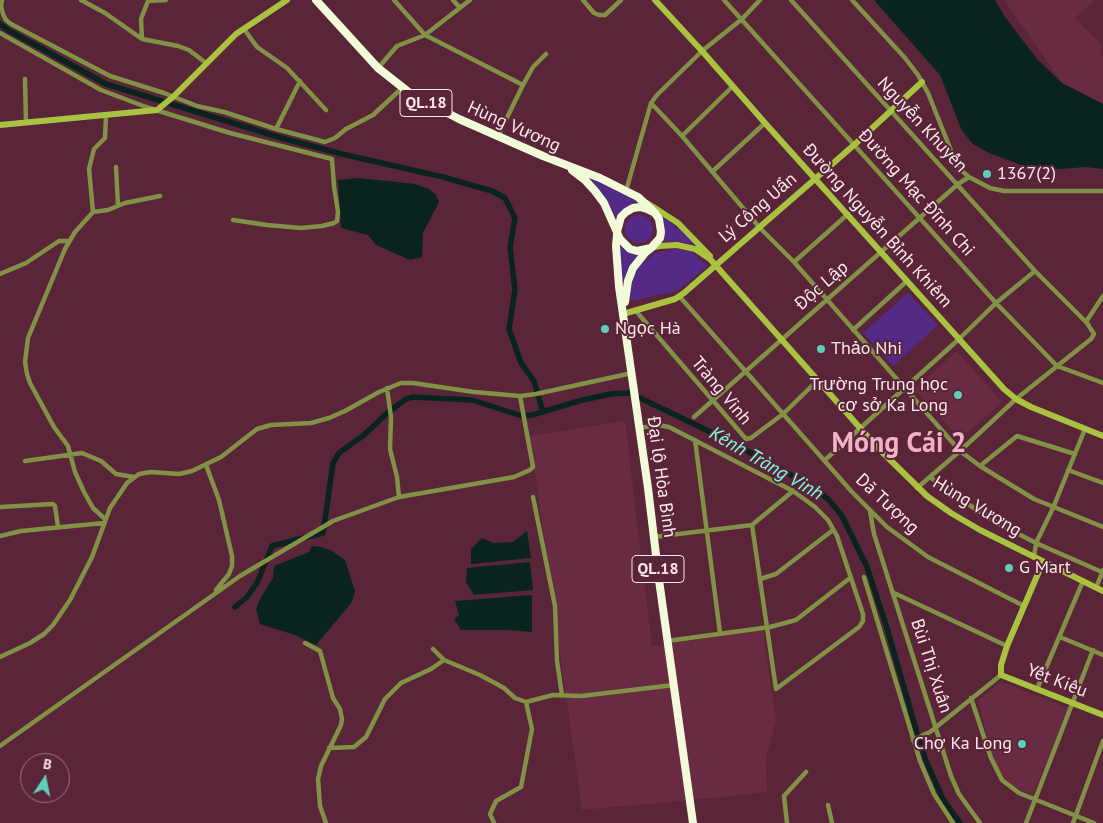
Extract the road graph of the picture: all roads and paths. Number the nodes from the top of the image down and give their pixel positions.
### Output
1 (2, 0) edge
2 (81, 0) edge
3 (166, 0) edge
4 (287, 0) edge
5 (316, 0) edge
6 (394, 0) edge
7 (453, 0) edge
8 (470, 0) edge
9 (583, 0) edge
10 (621, 0) edge
11 (655, 0) edge
12 (724, 0) edge
13 (760, 0) edge
14 (791, 0) edge
15 (852, 0) edge
16 (148, 1) edge
17 (460, 8) junction
18 (742, 19) junction
19 (244, 29) junction
20 (0, 34) edge
21 (425, 35) junction
22 (142, 39) junction
23 (702, 51) junction
24 (546, 54) dead end
25 (206, 63) junction
26 (378, 68) junction
27 (25, 79) dead end
28 (300, 81) junction
29 (922, 82) junction
30 (523, 85) junction
31 (733, 86) junction
32 (402, 88) junction
33 (172, 98) junction
34 (651, 103) junction
35 (159, 109) junction
36 (326, 110) dead end
37 (890, 112) junction
38 (106, 115) junction
39 (26, 123) junction
40 (765, 123) junction
41 (0, 125) edge
42 (276, 129) junction
43 (498, 136) junction
44 (682, 136) junction
45 (854, 145) junction
46 (564, 165) junction
47 (116, 167) dead end
48 (713, 171) junction
49 (969, 177) junction
50 (816, 178) junction
51 (958, 184) junction
52 (626, 191) junction
53 (1103, 191) edge
54 (160, 196) dead end
55 (638, 197) junction
56 (118, 206) junction
57 (607, 210) junction
58 (652, 211) junction
59 (93, 212) junction
60 (848, 214) junction
61 (672, 218) junction
62 (921, 219) junction
63 (233, 220) dead end
64 (760, 228) junction
65 (618, 231) junction
66 (69, 241) junction
67 (616, 246) junction
68 (651, 248) junction
69 (882, 252) junction
70 (794, 262) junction
71 (716, 265) junction
72 (1035, 271) junction
73 (0, 274) edge
74 (907, 281) junction
75 (680, 296) junction
76 (1103, 296) edge
77 (827, 300) junction
78 (996, 303) junction
79 (635, 310) junction
80 (623, 314) junction
81 (1086, 322) junction
82 (853, 330) junction
83 (958, 339) junction
84 (782, 340) junction
85 (1058, 366) junction
86 (746, 372) junction
87 (632, 373) junction
88 (818, 380) junction
89 (1103, 383) edge
90 (387, 388) junction
91 (904, 388) junction
92 (520, 396) junction
93 (1016, 399) junction
94 (712, 401) junction
95 (783, 414) junction
96 (694, 417) dead end
97 (639, 428) junction
98 (860, 428) junction
99 (1085, 429) junction
100 (1103, 436) edge
101 (695, 440) junction
102 (960, 451) junction
103 (70, 454) junction
104 (1074, 454) junction
105 (825, 460) junction
106 (26, 462) dead end
107 (206, 465) junction
108 (980, 466) junction
109 (1068, 470) junction
110 (134, 477) junction
111 (930, 477) junction
112 (1103, 483) edge
113 (917, 488) junction
114 (793, 491) junction
115 (399, 496) junction
116 (533, 496) dead end
117 (0, 508) edge
118 (1053, 508) junction
119 (870, 512) junction
120 (104, 521) junction
121 (752, 525) junction
122 (58, 527) junction
123 (1103, 527) edge
124 (833, 530) junction
125 (706, 531) junction
126 (0, 536) edge
127 (654, 538) junction
128 (1036, 543) junction
129 (1034, 558) junction
130 (1043, 562) junction
131 (1103, 571) edge
132 (850, 578) junction
133 (864, 578) dead end
134 (760, 579) junction
135 (1083, 581) junction
136 (1100, 589) edge
137 (892, 592) junction
138 (210, 596) junction
139 (1024, 606) junction
140 (767, 627) junction
141 (720, 634) junction
142 (1060, 637) junction
143 (668, 641) junction
144 (305, 643) dead end
145 (1007, 646) junction
146 (433, 649) dead end
147 (1093, 650) junction
148 (1103, 655) edge
149 (0, 657) edge
150 (444, 660) junction
151 (1001, 675) junction
152 (674, 685) junction
153 (1037, 689) junction
154 (562, 695) junction
155 (971, 698) junction
156 (526, 702) junction
157 (1073, 703) junction
158 (1103, 715) edge
159 (936, 726) junction
160 (914, 740) junction
161 (1103, 741) edge
162 (0, 746) edge
163 (329, 748) junction
164 (806, 772) dead end
165 (1035, 799) junction
166 (828, 805) dead end
167 (1076, 815) junction
168 (326, 823) edge
169 (494, 823) edge
170 (693, 823) edge
171 (787, 823) edge
172 (832, 823) edge
173 (953, 823) edge
174 (980, 823) edge
175 (1026, 823) edge
176 (1073, 823) edge
177 (1094, 823) edge

1 - 33 street
2 - 22 street
3 - 16 street
4 - 19 street
5 - 26 highway, Hùng Vương / QL.18
6 - 21 street
7 - 17 street
8 - 17 street
9 - 10 street
11 - 23 street, Đường Nguyễn Bỉnh Khiêm
12 - 18 street, Đường Mạc Đĩnh Chi
13 - 18 street
14 - 37 street, Nguyễn Khuyến
15 - 29 street
16 - 22 street
17 - 21 street
18 - 23 street
18 - 45 street, Đường Mạc Đĩnh Chi
19 - 25 street
19 - 28 street
20 - 35 street
21 - 26 street
21 - 30 street
22 - 25 street
23 - 31 street, Đường Nguyễn Bỉnh Khiêm
23 - 34 street
24 - 30 street
25 - 33 street
26 - 32 highway, Hùng Vương / QL.18
27 - 39 street
28 - 36 street
28 - 42 street
29 - 37 street, Lý Công Uẩn
29 - 49 street
30 - 43 street
31 - 40 street, Đường Nguyễn Bỉnh Khiêm
31 - 44 street
32 - 42 street
32 - 43 highway, Hùng Vương / QL.18
33 - 35 street
33 - 42 street
34 - 44 street
34 - 52 street
35 - 38 street
35 - 63 street
37 - 45 street, Lý Công Uẩn
37 - 51 street, Nguyễn Khuyến
38 - 39 street
38 - 59 street
39 - 41 street
40 - 48 street
40 - 50 street, Đường Nguyễn Bỉnh Khiêm
43 - 46 highway, Hùng Vương / QL.18
44 - 48 street
45 - 50 street, Lý Công Uẩn
45 - 62 street, Đường Mạc Đĩnh Chi
46 - 52 highway
46 - 57 highway
47 - 56 street
48 - 64 street
49 - 51 street, Độc Lập
49 - 53 street
50 - 60 street, Đường Nguyễn Bỉnh Khiêm
50 - 64 street, Lý Công Uẩn
51 - 62 street, Độc Lập
51 - 72 street, Nguyễn Khuyến
52 - 55 highway
54 - 56 street
55 - 58 highway
55 - 61 street
56 - 59 street
57 - 65 highway
57 - 67 highway
58 - 61 street
58 - 65 highway
58 - 68 highway
59 - 66 street
60 - 69 street, Đường Nguyễn Bỉnh Khiêm
60 - 70 street
61 - 71 street
62 - 69 street, Độc Lập
62 - 78 street, Đường Mạc Đĩnh Chi
64 - 70 street
64 - 71 street, Lý Công Uẩn
65 - 67 highway
65 - 68 highway
66 - 73 street
66 - 103 street
67 - 80 highway
68 - 71 street
68 - 80 highway
69 - 74 street, Đường Nguyễn Bỉnh Khiêm
69 - 77 street, Độc Lập
70 - 77 street
71 - 75 street, Lý Công Uẩn
71 - 84 street, Hùng Vương
72 - 78 street
72 - 81 street, Nguyễn Khuyến
74 - 82 street
74 - 83 street, Đường Nguyễn Bỉnh Khiêm
75 - 79 street, Lý Công Uẩn
75 - 86 street, Dã Tượng
76 - 81 street
77 - 82 street
77 - 84 street, Độc Lập
78 - 83 street
78 - 85 street, Đường Mạc Đĩnh Chi
79 - 80 street, Lý Công Uẩn
79 - 94 street, Tràng Vinh
80 - 87 highway, Đại lộ Hòa Bình / QL.18
81 - 85 street, Nguyễn Khuyến
82 - 91 street
83 - 91 street
83 - 93 street, Đường Nguyễn Bỉnh Khiêm
84 - 86 street, Độc Lập
84 - 88 street, Hùng Vương
85 - 89 street, Đường Mạc Đĩnh Chi
85 - 93 street
86 - 94 street, Độc Lập
86 - 95 street, Dã Tượng
87 - 92 street
87 - 97 highway, Đại lộ Hòa Bình / QL.18
88 - 95 street, Tràng Vinh
88 - 98 street, Hùng Vương
90 - 92 street
90 - 107 street
90 - 115 street
91 - 98 street
91 - 102 street
92 - 115 street
93 - 99 street, Đường Nguyễn Bỉnh Khiêm
93 - 102 street
94 - 95 street, Tràng Vinh
94 - 96 street, Độc Lập
95 - 105 street, Dã Tượng
97 - 101 street
97 - 127 highway, Đại lộ Hòa Bình / QL.18
98 - 105 street
98 - 113 street, Hùng Vương
99 - 100 street, Đường Nguyễn Bỉnh Khiêm
99 - 104 street
101 - 114 street
101 - 125 street
102 - 108 street
102 - 111 street
103 - 106 street
103 - 110 street
103 - 120 street
104 - 108 street
104 - 109 street
105 - 119 street, Dã Tượng
107 - 110 street
107 - 138 street
108 - 118 street
109 - 112 street
109 - 118 street
110 - 120 street
111 - 113 street
111 - 128 street
113 - 129 street, Hùng Vương
114 - 121 street
114 - 124 street
115 - 138 street
116 - 154 street
117 - 122 street
118 - 123 street
118 - 128 street
119 - 137 street, Bùi Thị Xuân
119 - 139 street, Dã Tượng
120 - 122 street
120 - 149 street
121 - 125 street
121 - 134 street
122 - 126 street
124 - 132 street
124 - 134 street
125 - 127 street
125 - 141 street
127 - 143 highway, Đại lộ Hòa Bình / QL.18
128 - 129 street
128 - 131 street
129 - 130 street, Hùng Vương
130 - 135 street, Hùng Vương
130 - 139 street
131 - 136 street
132 - 140 street
132 - 140 street
133 - 160 street
134 - 140 street
135 - 136 street, Hùng Vương
135 - 142 street
137 - 145 street
137 - 159 street, Bùi Thị Xuân
138 - 162 street
139 - 145 street
140 - 141 street
141 - 143 street
142 - 147 street
142 - 153 street
143 - 152 highway, Đại lộ Hòa Bình / QL.18
144 - 163 street
145 - 151 street
146 - 150 street
147 - 148 street
147 - 157 street
150 - 156 street
150 - 163 street
151 - 153 street, Yết Kiêu
151 - 155 street
152 - 154 street
152 - 170 highway, Đại lộ Hòa Bình / QL.18
153 - 157 street, Yết Kiêu
154 - 156 street
155 - 159 street
155 - 165 street
156 - 169 street
157 - 158 street, Yết Kiêu
157 - 165 street
159 - 160 street
159 - 174 street, Bùi Thị Xuân
160 - 173 street
161 - 167 street
163 - 168 street
164 - 171 street
165 - 167 street
165 - 175 street
166 - 172 street
167 - 176 street
167 - 177 street

